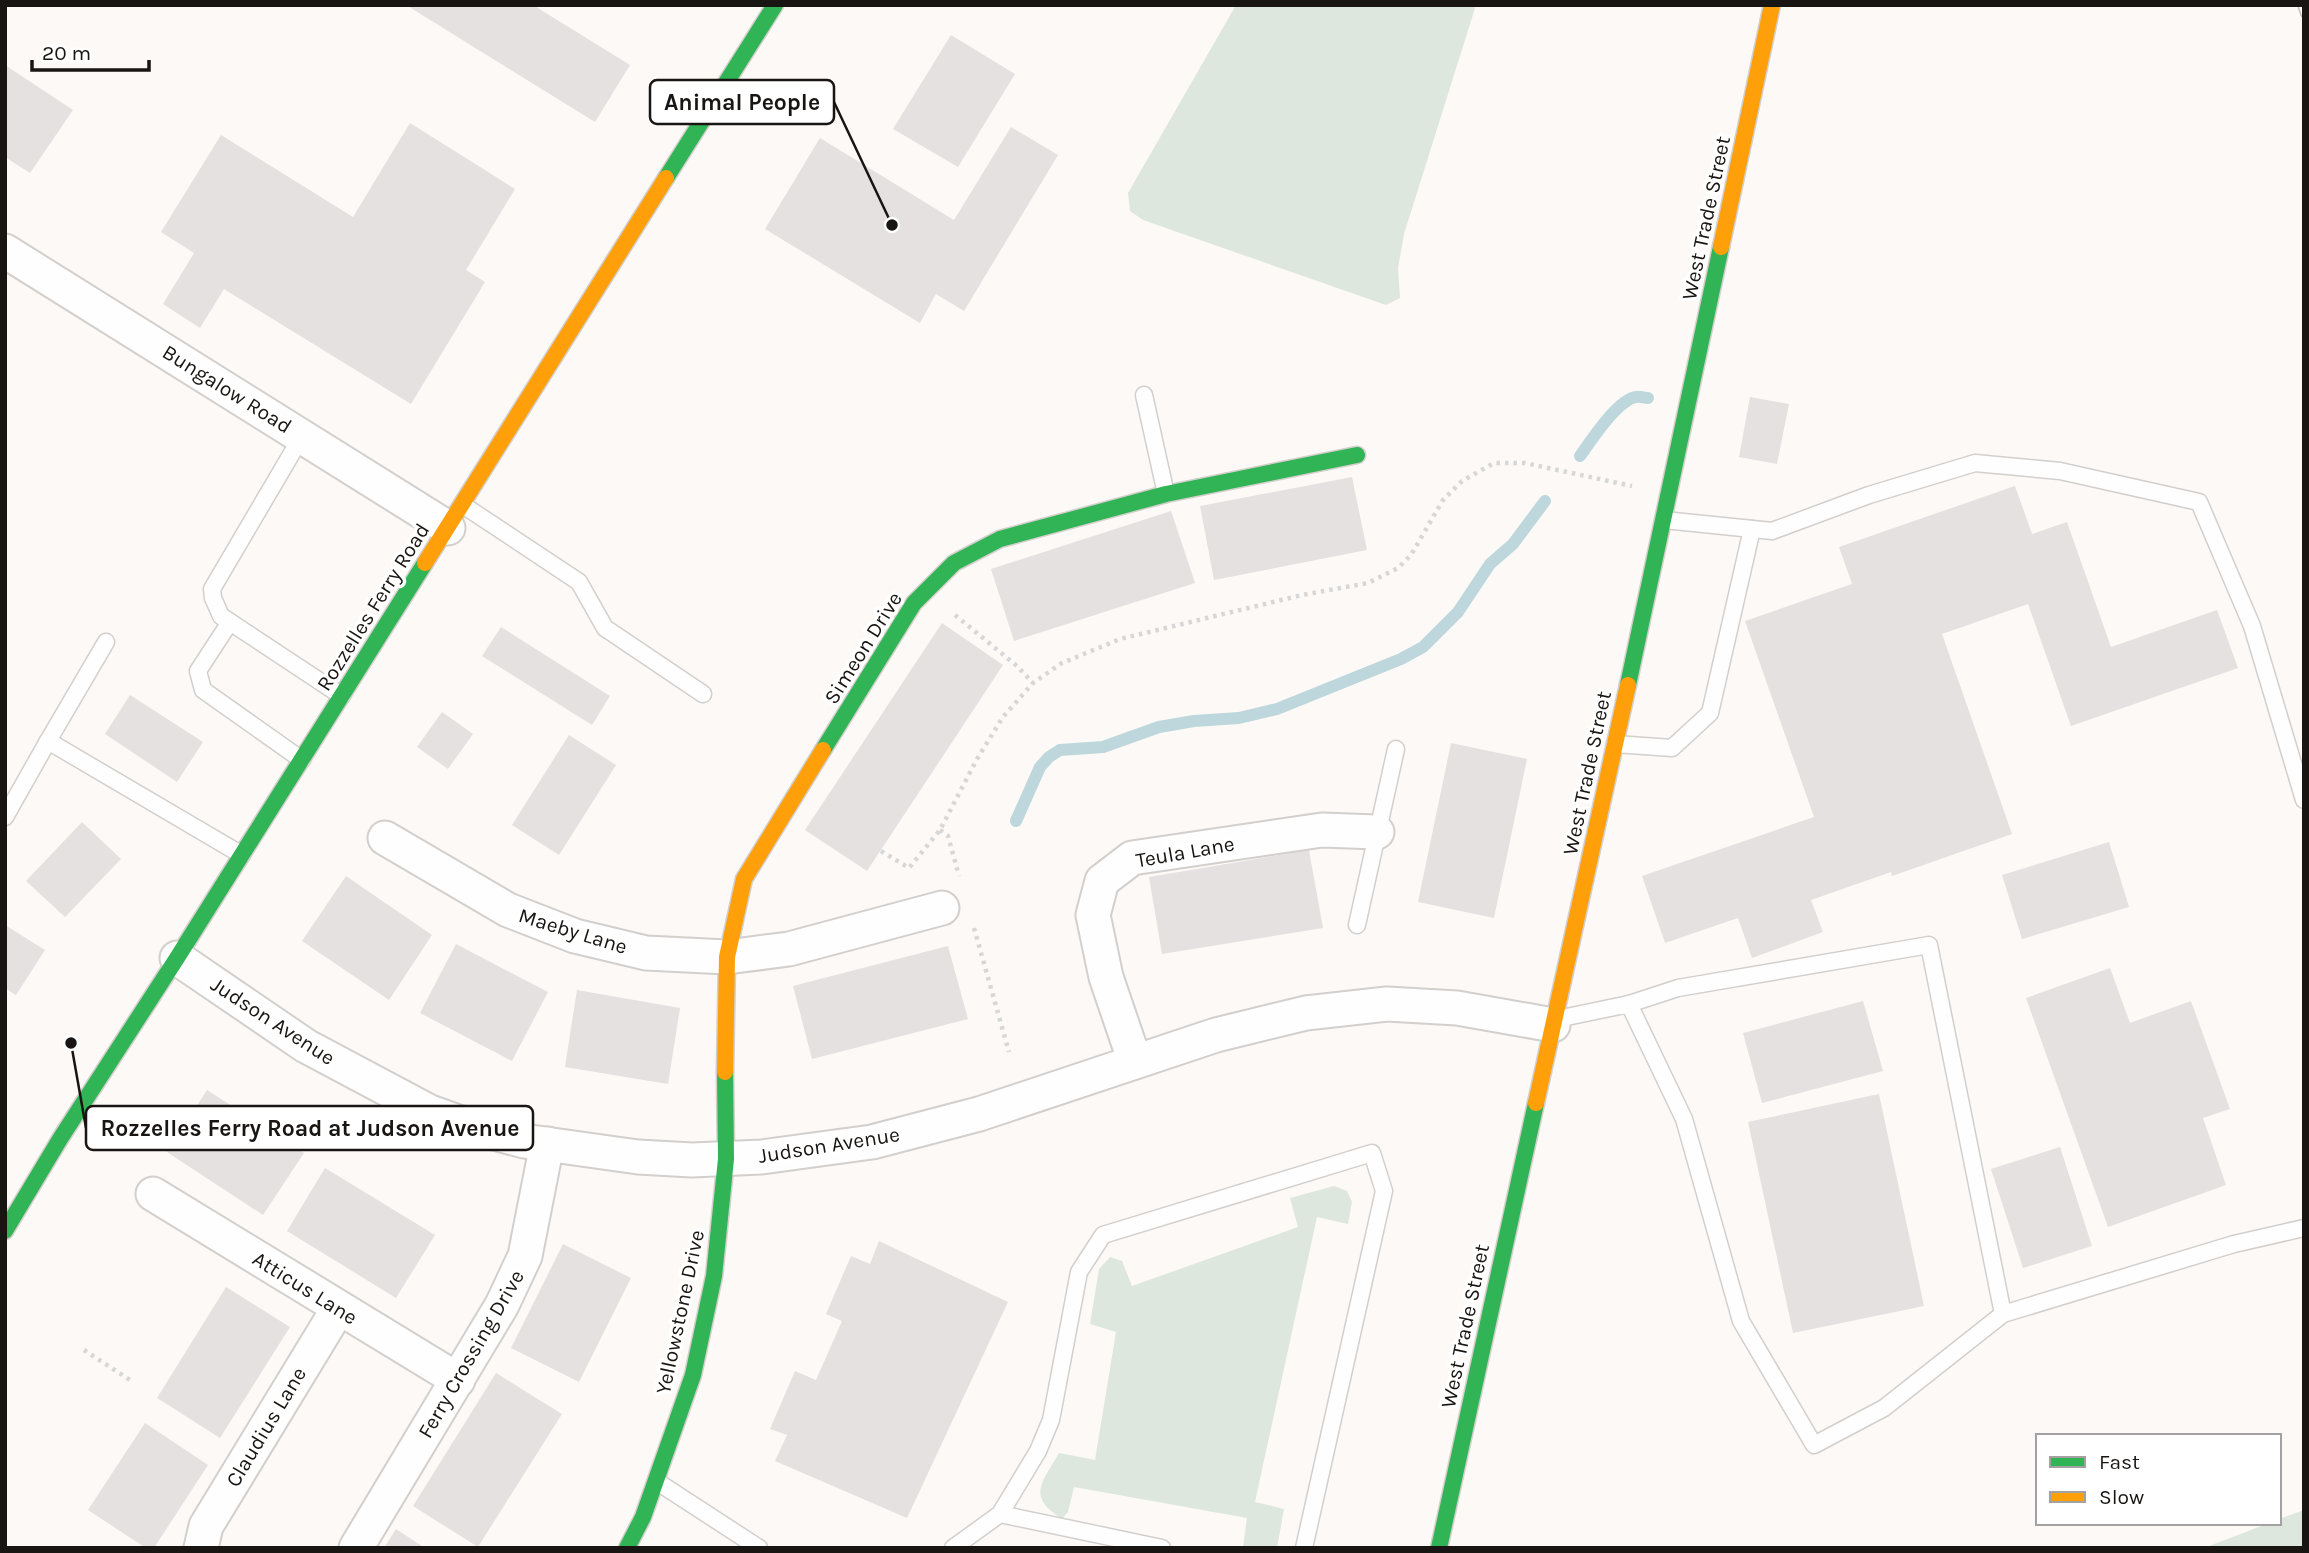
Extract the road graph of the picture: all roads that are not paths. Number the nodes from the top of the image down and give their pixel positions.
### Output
1 (775, 5) edge
2 (1772, 5) edge
3 (5, 251) edge
4 (1144, 395) dead end
5 (302, 436) junction
6 (1357, 455) dead end
7 (1166, 494) junction
8 (456, 517) junction
9 (1664, 520) junction
10 (1752, 529) junction
11 (230, 622) junction
12 (106, 642) dead end
13 (703, 694) dead end
14 (342, 696) junction
15 (48, 741) junction
16 (1615, 744) junction
17 (1396, 750) dead end
18 (302, 760) junction
19 (2304, 800) edge
20 (5, 817) edge
21 (1377, 832) junction
22 (385, 838) dead end
23 (242, 855) junction
24 (956, 912) road end
25 (1357, 925) dead end
26 (727, 957) junction
27 (177, 958) junction
28 (1629, 1004) junction
29 (1553, 1022) junction
30 (1135, 1062) junction
31 (547, 1144) junction
32 (726, 1159) junction
33 (153, 1194) dead end
34 (2304, 1228) edge
35 (5, 1231) edge
36 (338, 1309) junction
37 (2003, 1314) junction
38 (458, 1380) junction
39 (656, 1481) junction
40 (999, 1514) junction
41 (201, 1548) edge
42 (356, 1548) edge
43 (627, 1548) edge
44 (759, 1548) edge
45 (953, 1548) edge
46 (1162, 1548) edge
47 (1304, 1548) edge
48 (1439, 1548) edge

1 - 8 street, Rozzelles Ferry Road
2 - 9 street, West Trade Street
3 - 5 street, Bungalow Road
4 - 7 lane
5 - 8 street, Bungalow Road
5 - 11 lane
6 - 7 street, Simeon Drive
7 - 26 street, Simeon Drive
8 - 13 lane
8 - 14 street, Rozzelles Ferry Road
9 - 10 lane
9 - 16 street, West Trade Street
10 - 16 lane
10 - 19 lane
11 - 14 lane
11 - 18 lane
12 - 15 lane
14 - 18 street, Rozzelles Ferry Road
15 - 20 lane
15 - 23 lane
16 - 29 street, West Trade Street
17 - 21 lane
18 - 23 street, Rozzelles Ferry Road
21 - 25 lane
21 - 30 street, Teula Lane
22 - 26 street, Maeby Lane
23 - 27 street, Rozzelles Ferry Road
24 - 26 street, Maeby Lane
26 - 32 street, Simeon Drive
27 - 31 street, Judson Avenue
27 - 35 street, Rozzelles Ferry Road
28 - 29 lane
28 - 37 lane
28 - 37 lane
29 - 30 street, Judson Avenue
29 - 48 street, West Trade Street
30 - 32 street, Judson Avenue
31 - 32 street, Judson Avenue
31 - 38 street, Ferry Crossing Drive
32 - 39 street, Yellowstone Drive
33 - 36 street, Atticus Lane
34 - 37 lane
36 - 38 street, Atticus Lane
36 - 41 street, Claudius Lane
38 - 42 street, Ferry Crossing Drive
39 - 43 street, Yellowstone Drive
39 - 44 lane
40 - 45 lane
40 - 46 lane
40 - 47 lane

